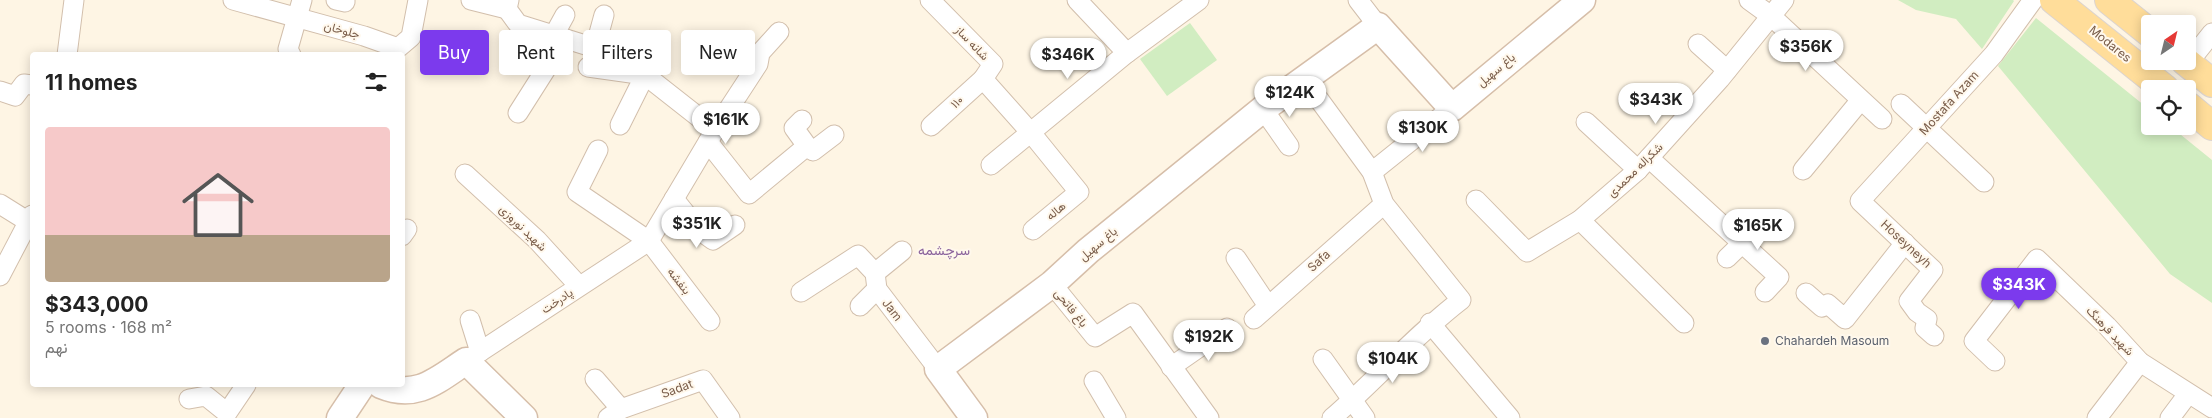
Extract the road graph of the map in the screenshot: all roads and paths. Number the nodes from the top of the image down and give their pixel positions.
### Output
1 (74, 0) edge
2 (233, 0) edge
3 (336, 0) edge
4 (345, 0) edge
5 (418, 0) edge
6 (471, 0) edge
7 (930, 0) edge
8 (1077, 0) edge
9 (1199, 0) edge
10 (1358, 0) edge
11 (1749, 0) edge
12 (1784, 0) edge
13 (2034, 0) edge
14 (2054, 0) edge
15 (2109, 0) edge
16 (1573, 3) edge
17 (508, 5) edge
18 (299, 9) edge
19 (565, 15) dead end
20 (604, 15) dead end
21 (1771, 16) junction
22 (1378, 26) junction
23 (2141, 26) edge
24 (537, 30) edge
25 (562, 30) edge
26 (779, 32) dead end
27 (2212, 33) edge
28 (573, 41) edge
29 (1698, 44) dead end
30 (67, 52) edge
31 (290, 52) edge
32 (2196, 52) edge
33 (1127, 53) junction
34 (1727, 70) junction
35 (2196, 70) edge
36 (539, 75) edge
37 (645, 75) joint
38 (983, 78) junction
39 (1304, 79) junction
40 (2154, 80) edge
41 (2212, 83) edge
42 (30, 85) edge
43 (0, 91) edge
44 (1860, 101) junction
45 (1901, 104) dead end
46 (1452, 108) junction
47 (1263, 109) junction
48 (518, 113) dead end
49 (2196, 113) edge
50 (1882, 119) dead end
51 (802, 120) dead end
52 (1586, 122) dead end
53 (620, 125) dead end
54 (931, 126) dead end
55 (2212, 126) edge
56 (1926, 128) junction
57 (1032, 134) junction
58 (834, 135) dead end
59 (711, 136) junction
60 (807, 146) junction
61 (1289, 146) dead end
62 (598, 150) dead end
63 (1644, 164) junction
64 (992, 165) dead end
65 (1803, 170) dead end
66 (1372, 172) junction
67 (465, 174) dead end
68 (1984, 182) dead end
69 (674, 199) junction
70 (1476, 200) dead end
71 (1860, 201) joint
72 (0, 204) edge
73 (1384, 204) junction
74 (30, 220) edge
75 (1580, 220) junction
76 (1766, 220) dead end
77 (30, 223) edge
78 (735, 225) dead end
79 (1033, 230) dead end
80 (649, 241) junction
81 (1905, 243) junction
82 (1742, 244) junction
83 (902, 252) dead end
84 (1236, 258) dead end
85 (1727, 258) dead end
86 (0, 276) edge
87 (876, 281) junction
88 (1052, 284) junction
89 (579, 286) junction
90 (801, 292) dead end
91 (1765, 292) dead end
92 (1806, 293) dead end
93 (860, 306) dead end
94 (1268, 306) junction
95 (1254, 319) dead end
96 (470, 320) dead end
97 (710, 321) dead end
98 (1430, 323) junction
99 (1684, 323) dead end
100 (1227, 328) dead end
101 (1934, 336) dead end
102 (473, 357) junction
103 (1323, 359) dead end
104 (1995, 361) dead end
105 (2140, 362) junction
106 (1171, 367) junction
107 (938, 369) junction
108 (595, 379) dead end
109 (1094, 381) dead end
110 (245, 387) edge
111 (361, 387) edge
112 (391, 387) edge
113 (2188, 394) junction
114 (190, 399) dead end
115 (1352, 401) junction
116 (2212, 408) edge
117 (614, 414) edge
118 (340, 418) edge
119 (524, 418) edge
120 (730, 418) edge
121 (974, 418) edge
122 (1116, 418) edge
123 (1209, 418) edge
124 (1332, 418) edge
125 (1365, 418) edge
126 (1510, 418) edge
127 (2097, 418) edge
128 (2170, 418) edge

1 - 30 street
2 - 18 street, جلوخان
3 - 4 street
5 - 18 street, جلوخان
6 - 17 street
7 - 38 street, شانه ساز
8 - 33 street
9 - 33 street
10 - 22 street
11 - 21 street
12 - 21 street, شکراله محمدی
13 - 56 street, Mostafa Azam
14 - 40 main road, Modares
15 - 23 main road
16 - 46 street, باغ سهیل
17 - 24 street
18 - 31 street
19 - 25 street
20 - 28 street
21 - 34 street, شکراله محمدی
21 - 44 street
22 - 39 street, باغ سهیل
22 - 46 street
26 - 59 street
27 - 32 street
29 - 34 street
33 - 57 street
34 - 63 street, شکراله محمدی
35 - 41 main road
36 - 48 street
37 - 53 street
37 - 59 street
38 - 54 street, ۱۱۰
38 - 57 street, شانه ساز
39 - 47 street, باغ سهیل
39 - 66 street
42 - 43 street
44 - 50 street
44 - 65 street
45 - 56 street
46 - 66 street
47 - 61 street
47 - 88 street, باغ سهیل
49 - 55 main road
51 - 60 street
52 - 63 street
56 - 68 street
56 - 71 street, Mostafa Azam
57 - 64 street
57 - 79 street, هاله
58 - 60 street
59 - 60 street
59 - 69 street
62 - 80 street, بنفشه
63 - 75 street, شکراله محمدی
63 - 82 street
66 - 73 street
67 - 89 street, شهید نوروزی
69 - 78 street
69 - 80 street
70 - 75 street, شکراله محمدی
71 - 81 street, Hoseyneyh
72 - 74 street
73 - 94 street, Safa
73 - 98 street
75 - 99 street
76 - 82 street
77 - 86 street
80 - 89 street, پادرخت
80 - 97 street, بنفشه
81 - 92 street
81 - 101 street, Hoseyneyh
82 - 85 street
82 - 91 street
83 - 87 street
84 - 94 street
87 - 90 street, Jam
87 - 93 street
87 - 107 street, Jam
88 - 106 street, باغ فاتحی
88 - 107 street, باغ سهیل
89 - 102 street, پادرخت
94 - 95 street, Safa
96 - 102 street
98 - 115 street
98 - 126 street
100 - 106 street
102 - 112 street
102 - 119 street
103 - 115 street
104 - 105 street, شهید فرهنگ
105 - 113 street, شهید فرهنگ
105 - 127 street, شهید فرهنگ
106 - 123 street, باغ فاتحی
107 - 121 street
108 - 117 street
109 - 122 street
110 - 114 street
111 - 118 street
113 - 116 street, شهید فرهنگ
113 - 128 street
115 - 124 street
115 - 125 street
117 - 120 street, Sadat

